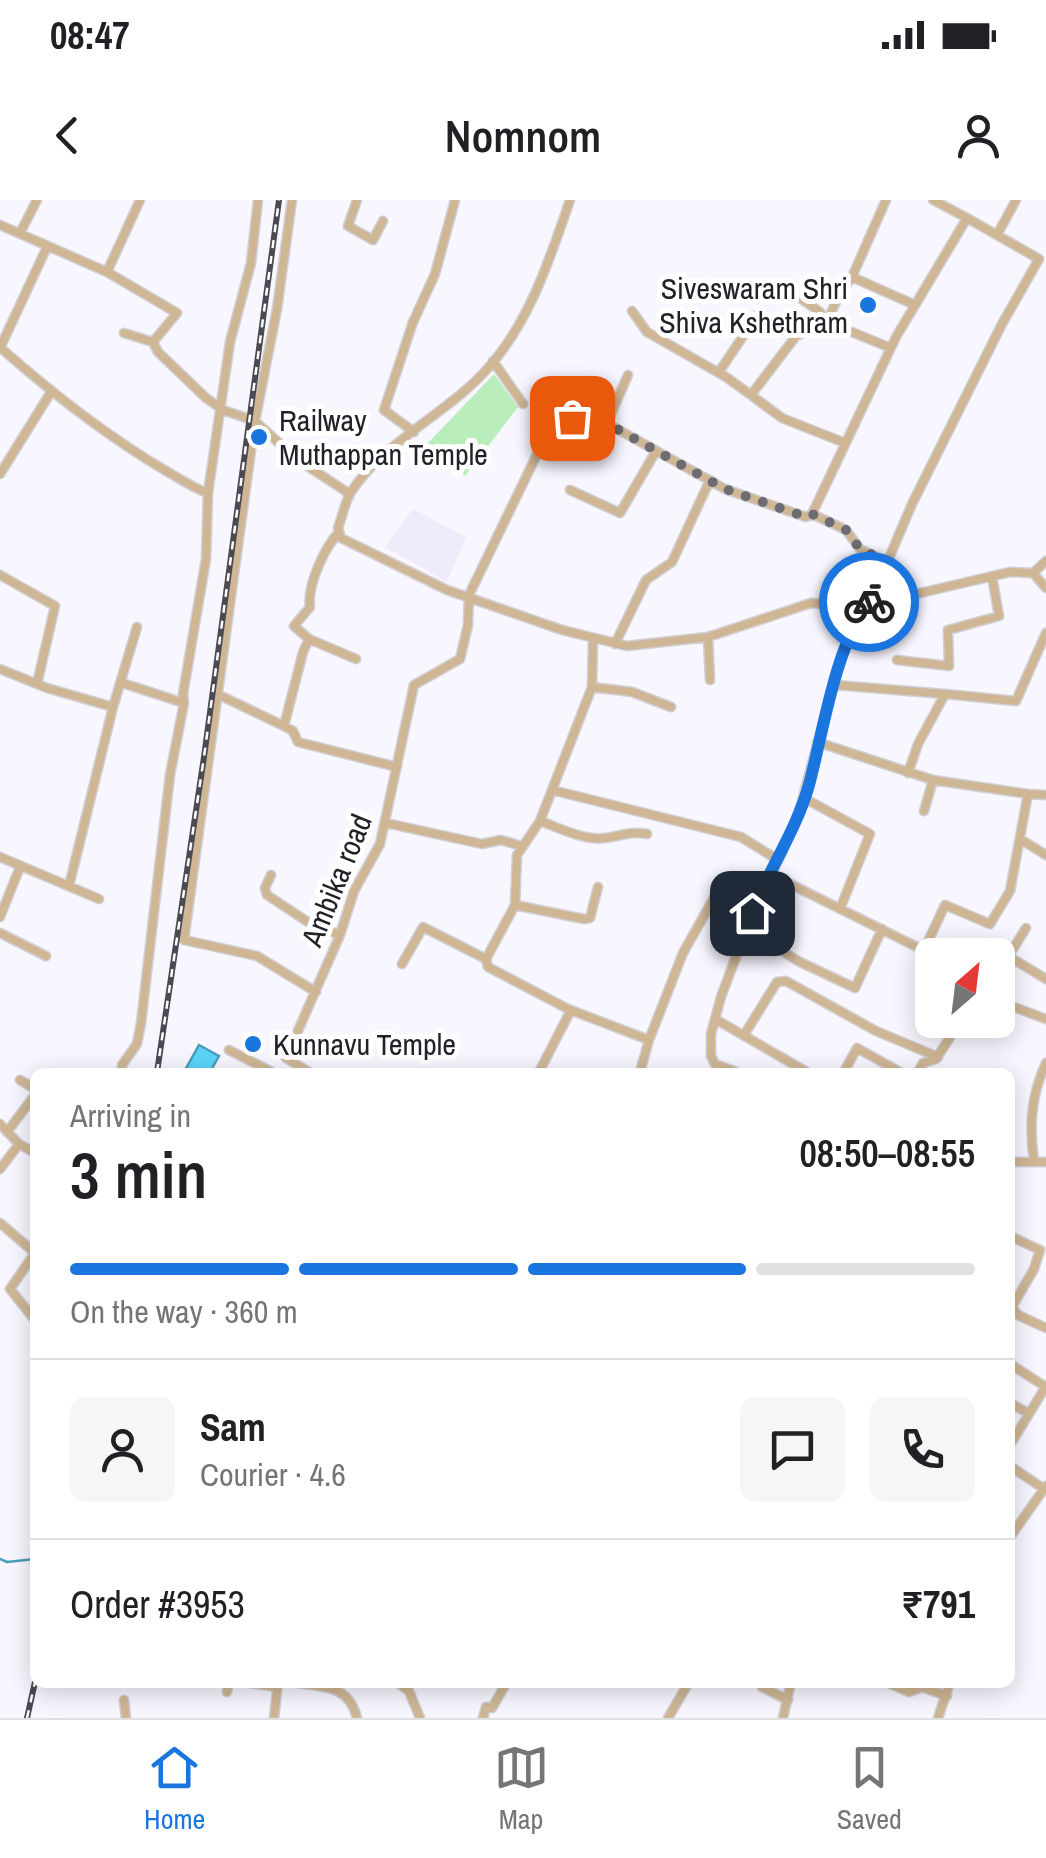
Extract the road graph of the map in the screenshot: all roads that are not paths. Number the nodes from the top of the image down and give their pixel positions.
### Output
1 (37, 200) edge
2 (140, 200) edge
3 (258, 200) edge
4 (292, 200) edge
5 (357, 200) edge
6 (455, 200) edge
7 (570, 200) edge
8 (886, 200) edge
9 (933, 200) edge
10 (1016, 200) edge
11 (967, 218) junction
12 (383, 221) dead end
13 (0, 225) edge
14 (20, 234) junction
15 (997, 235) junction
16 (47, 247) junction
17 (1046, 247) edge
18 (1039, 260) junction
19 (107, 272) junction
20 (852, 277) junction
21 (792, 292) dead end
22 (915, 305) junction
23 (632, 311) dead end
24 (758, 314) dead end
25 (828, 322) junction
26 (124, 333) dead end
27 (153, 342) junction
28 (1, 348) edge
29 (891, 348) junction
30 (493, 361) junction
31 (719, 372) junction
32 (628, 376) dead end
33 (51, 392) junction
34 (751, 395) junction
35 (523, 404) dead end
36 (221, 408) junction
37 (256, 422) junction
38 (606, 423) junction
39 (414, 432) junction
40 (845, 442) junction
41 (656, 450) junction
42 (0, 474) edge
43 (710, 480) junction
44 (570, 490) dead end
45 (208, 493) junction
46 (350, 494) junction
47 (812, 514) junction
48 (339, 532) junction
49 (1046, 561) edge
50 (887, 562) junction
51 (1032, 573) junction
52 (0, 575) edge
53 (992, 576) junction
54 (1046, 588) edge
55 (469, 596) junction
56 (865, 606) junction
57 (137, 627) dead end
58 (1046, 632) edge
59 (708, 637) junction
60 (309, 639) junction
61 (593, 639) junction
62 (616, 644) junction
63 (356, 659) dead end
64 (897, 660) dead end
65 (0, 669) edge
66 (710, 680) dead end
67 (37, 684) junction
68 (122, 684) junction
69 (835, 685) junction
70 (592, 687) junction
71 (217, 694) junction
72 (945, 694) junction
73 (184, 703) junction
74 (113, 708) junction
75 (672, 708) dead end
76 (284, 726) junction
77 (817, 742) junction
78 (397, 767) junction
79 (908, 772) junction
80 (934, 780) junction
81 (552, 790) junction
82 (1028, 794) junction
83 (1046, 795) edge
84 (804, 798) junction
85 (924, 810) dead end
86 (540, 822) junction
87 (386, 823) junction
88 (647, 834) dead end
89 (1020, 839) junction
90 (521, 846) junction
91 (1046, 855) edge
92 (0, 857) edge
93 (778, 860) junction
94 (20, 867) junction
95 (770, 874) junction
96 (271, 875) dead end
97 (69, 886) junction
98 (598, 886) dead end
99 (98, 899) dead end
100 (514, 904) junction
101 (840, 909) junction
102 (752, 913) junction
103 (0, 917) edge
104 (746, 928) junction
105 (1026, 928) dead end
106 (882, 929) junction
107 (0, 934) edge
108 (340, 935) junction
109 (933, 938) edge
110 (1015, 945) edge
111 (915, 946) edge
112 (46, 956) dead end
113 (486, 959) junction
114 (1015, 960) edge
115 (402, 964) dead end
116 (1046, 979) edge
117 (316, 992) junction
118 (1015, 1008) edge
119 (571, 1010) junction
120 (715, 1019) junction
121 (1046, 1020) edge
122 (744, 1035) junction
123 (950, 1038) edge
124 (649, 1040) junction
125 (230, 1050) dead end
126 (938, 1057) junction
127 (292, 1061) junction
128 (1046, 1063) edge
129 (122, 1068) edge
130 (264, 1068) edge
131 (288, 1068) edge
132 (303, 1068) edge
133 (541, 1068) edge
134 (641, 1068) edge
135 (726, 1068) edge
136 (801, 1068) edge
137 (846, 1068) dead end
138 (893, 1068) edge
139 (921, 1068) edge
140 (20, 1080) dead end
141 (30, 1088) edge
142 (30, 1099) edge
143 (0, 1124) edge
144 (8, 1132) junction
145 (19, 1144) junction
146 (30, 1150) edge
147 (1034, 1161) junction
148 (1015, 1162) edge
149 (1046, 1162) edge
150 (0, 1169) edge
151 (0, 1223) edge
152 (1015, 1238) edge
153 (30, 1249) edge
154 (30, 1260) edge
155 (1015, 1300) edge
156 (1015, 1311) edge
157 (30, 1314) edge
158 (1046, 1328) edge
159 (1015, 1367) edge
160 (1046, 1386) edge
161 (1015, 1406) edge
162 (1028, 1413) junction
163 (1015, 1437) edge
164 (1015, 1469) edge
165 (1045, 1487) edge
166 (1015, 1531) edge
167 (278, 1688) edge
168 (323, 1688) edge
169 (405, 1688) edge
170 (504, 1688) edge
171 (682, 1688) edge
172 (762, 1688) dead end
173 (790, 1688) edge
174 (925, 1688) edge
175 (949, 1688) edge
176 (947, 1696) junction
177 (124, 1700) dead end
178 (788, 1700) junction
179 (126, 1718) edge
180 (274, 1718) edge
181 (357, 1718) edge
182 (420, 1718) edge
183 (483, 1718) edge
184 (668, 1718) edge
185 (783, 1718) edge
186 (938, 1718) edge

1 - 14 street
2 - 19 street
3 - 36 street
4 - 37 street
5 - 12 street
6 - 39 street
7 - 30 street
8 - 20 street
9 - 11 street
10 - 15 street
11 - 15 street
11 - 22 street
13 - 14 street
14 - 16 street
15 - 18 street
16 - 19 street
16 - 28 street
17 - 18 street
18 - 50 street
19 - 27 street
20 - 22 street
20 - 25 street
21 - 25 street
22 - 29 street
23 - 31 street
24 - 31 street
25 - 29 street
25 - 34 street
26 - 27 street
27 - 36 street
28 - 33 street
29 - 40 street
30 - 35 street
30 - 39 street
31 - 34 street
32 - 38 street
33 - 42 street
33 - 45 street
34 - 40 street
36 - 37 street
36 - 45 street
37 - 46 street
37 - 71 street
38 - 41 street
38 - 55 street
39 - 46 street
40 - 47 street
41 - 43 street
41 - 44 street
43 - 47 street
43 - 62 street
45 - 73 street
46 - 48 street
47 - 50 street
48 - 55 street
48 - 60 street
49 - 51 street
50 - 56 street
51 - 53 street
51 - 54 street
52 - 67 street
53 - 56 street
53 - 64 street
55 - 61 street
55 - 78 street, Ambika road
56 - 59 street
56 - 69 street
57 - 68 street
58 - 72 street
59 - 62 street
59 - 66 street
60 - 63 street
60 - 76 street
61 - 62 street
61 - 70 street
65 - 67 street
67 - 74 street
68 - 73 street
68 - 74 street
69 - 72 street
69 - 77 street
70 - 75 street
70 - 81 street
71 - 76 street
71 - 117 street
72 - 79 street
73 - 129 street
74 - 97 street
76 - 78 street
77 - 79 street
77 - 84 street
78 - 87 street, Ambika road
79 - 80 street
80 - 82 street
80 - 85 street
81 - 86 street
81 - 93 street
82 - 83 street
82 - 89 street
84 - 93 street
84 - 101 street
86 - 88 street
86 - 90 street
87 - 90 street
87 - 108 street, Ambika road
89 - 91 street
89 - 109 street
90 - 100 street
92 - 94 street
93 - 95 street
94 - 97 street
94 - 103 street
95 - 101 street
95 - 102 street
96 - 108 street
97 - 99 street
98 - 100 street
100 - 113 street
101 - 106 street
102 - 104 street
102 - 124 street
104 - 106 street
104 - 120 street
105 - 110 street
106 - 111 street
107 - 112 street
108 - 117 street, Ambika road
113 - 115 street
113 - 119 street
114 - 116 street
117 - 127 street, Ambika road
118 - 121 street
119 - 124 street
119 - 133 street
120 - 122 street
120 - 135 street
122 - 126 street
122 - 136 street
123 - 126 street
124 - 134 street
125 - 130 street
126 - 139 street
127 - 131 street, Ambika road
127 - 132 street
128 - 147 street
137 - 138 street
140 - 141 street
142 - 144 street
143 - 144 street
144 - 145 street
145 - 146 street
145 - 150 street
147 - 148 street
147 - 149 street
151 - 153 street
152 - 155 street
154 - 157 street
156 - 158 street
159 - 160 street
160 - 162 street
161 - 162 street
162 - 163 street
164 - 165 street
165 - 166 street
167 - 180 street
168 - 181 street
169 - 182 street
170 - 183 street
171 - 184 street
172 - 178 street
173 - 178 street
174 - 176 street
175 - 176 street
176 - 186 street
177 - 179 street
178 - 185 street

